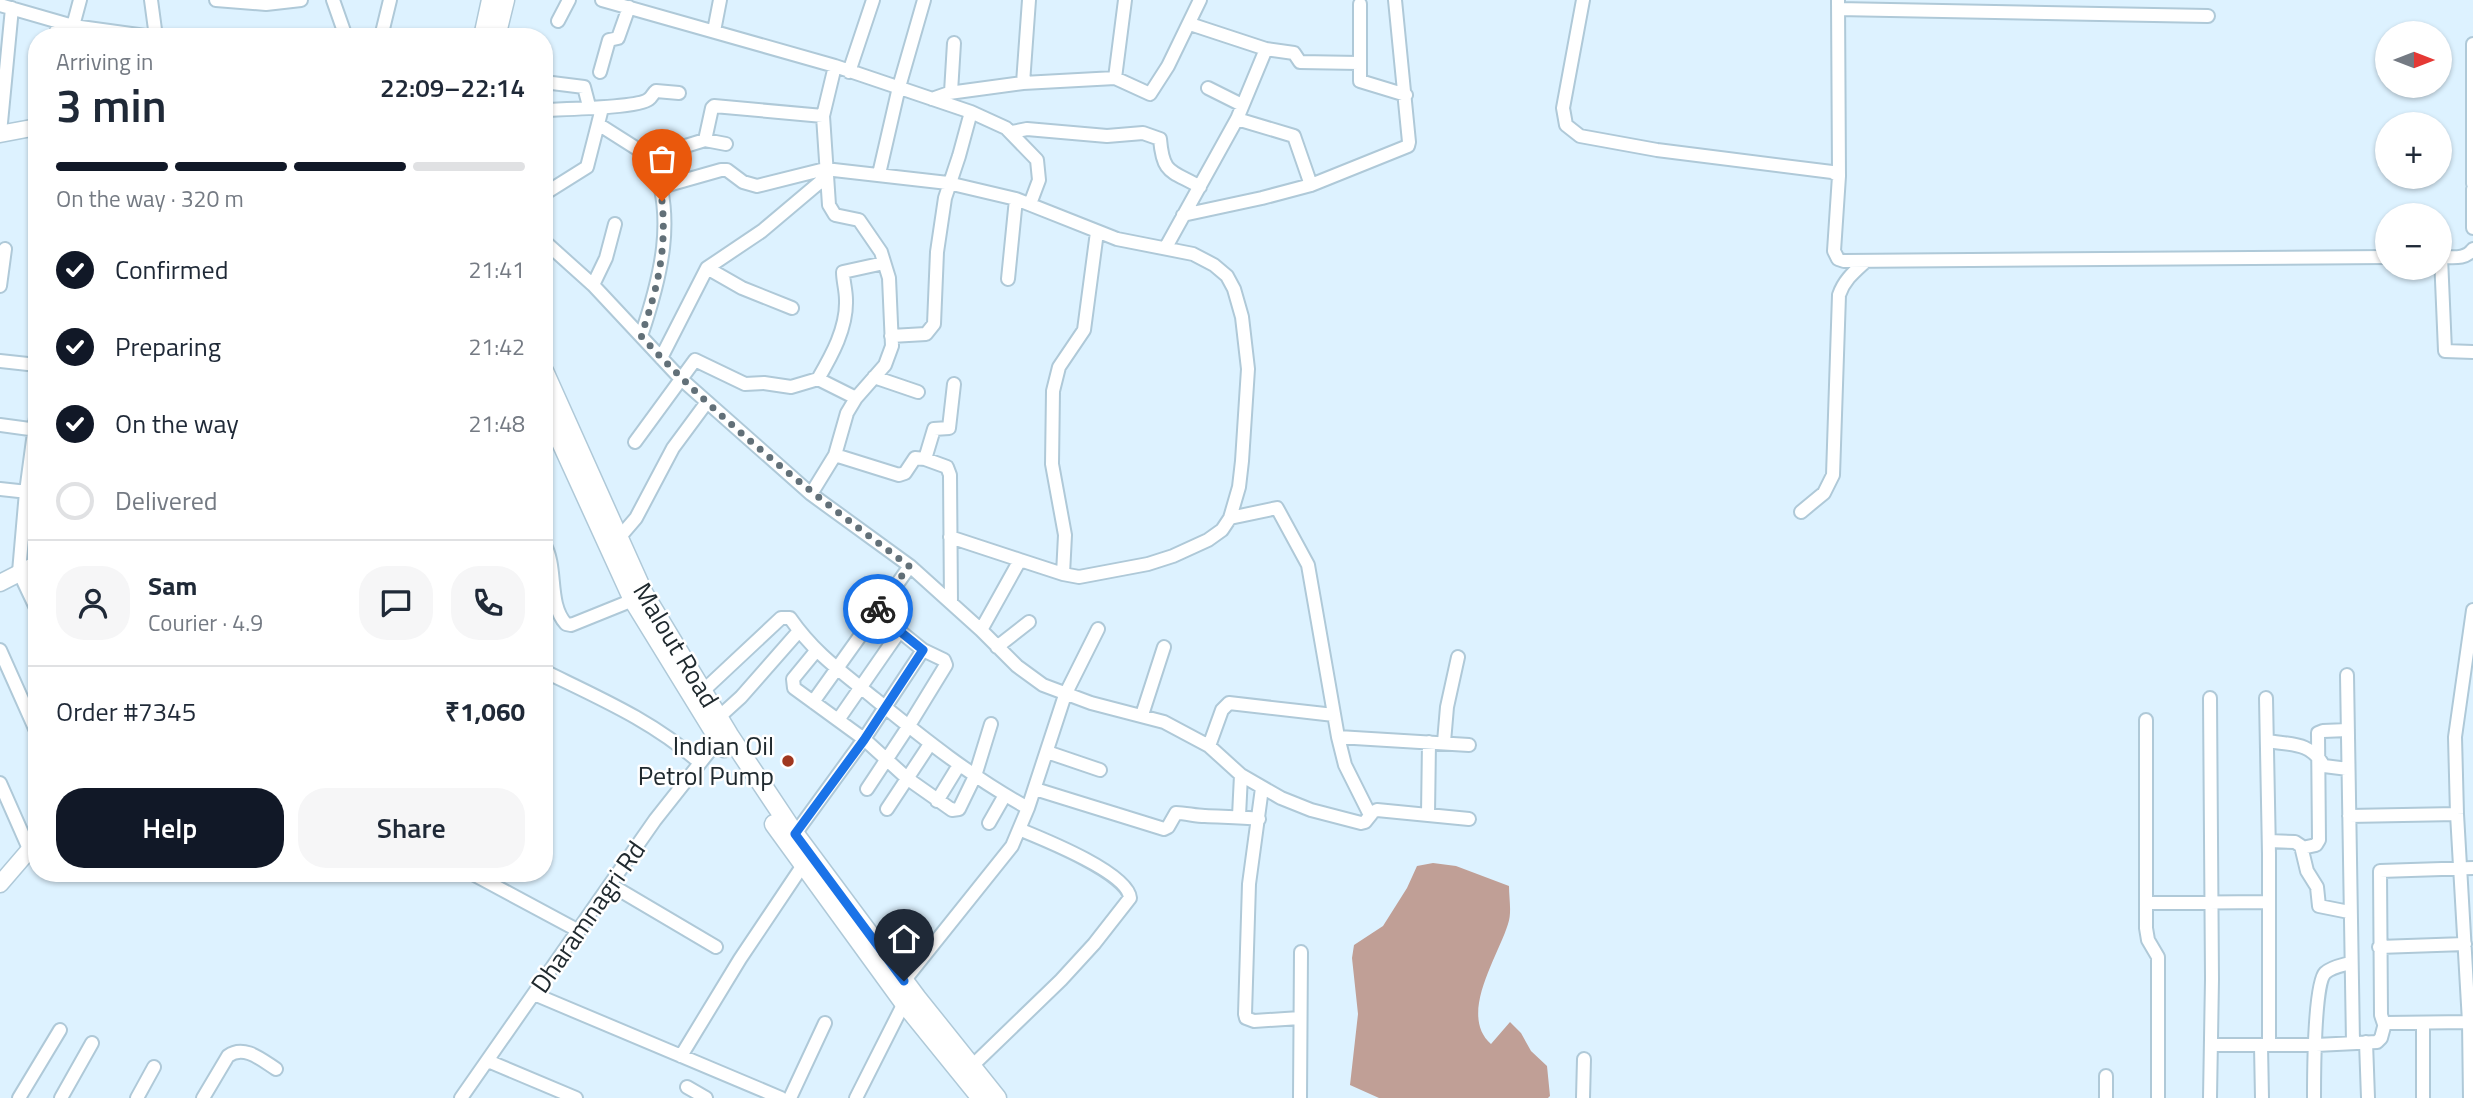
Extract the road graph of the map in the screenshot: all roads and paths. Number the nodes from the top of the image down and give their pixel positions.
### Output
1 (80, 0) edge
2 (151, 0) edge
3 (216, 0) edge
4 (301, 0) edge
5 (333, 0) edge
6 (390, 0) edge
7 (491, 0) edge
8 (505, 0) edge
9 (569, 0) edge
10 (602, 0) edge
11 (720, 0) edge
12 (924, 0) edge
13 (1029, 0) edge
14 (1125, 0) edge
15 (1200, 0) edge
16 (1395, 0) edge
17 (1583, 0) edge
18 (870, 1) edge
19 (1360, 4) dead end
20 (1838, 5) edge
21 (6, 6) edge
22 (629, 7) junction
23 (2208, 16) dead end
24 (58, 22) junction
25 (558, 22) dead end
26 (1190, 24) junction
27 (73, 26) junction
28 (57, 28) edge
29 (88, 28) edge
30 (154, 28) edge
31 (343, 28) edge
32 (383, 28) edge
33 (485, 28) edge
34 (498, 28) edge
35 (714, 31) junction
36 (954, 43) dead end
37 (2473, 44) edge
38 (1266, 49) junction
39 (1359, 63) junction
40 (835, 66) junction
41 (600, 72) dead end
42 (849, 72) junction
43 (1115, 78) junction
44 (553, 83) edge
45 (1023, 83) junction
46 (900, 87) junction
47 (1208, 88) dead end
48 (951, 92) junction
49 (679, 93) dead end
50 (1406, 95) junction
51 (932, 99) junction
52 (1242, 105) junction
53 (596, 107) junction
54 (553, 109) edge
55 (971, 111) junction
56 (823, 116) junction
57 (1237, 119) junction
58 (598, 124) junction
59 (28, 128) edge
60 (1012, 132) junction
61 (0, 133) edge
62 (705, 140) junction
63 (726, 144) dead end
64 (650, 157) junction
65 (825, 173) junction
66 (880, 174) junction
67 (1839, 176) junction
68 (948, 183) junction
69 (2473, 184) edge
70 (1311, 185) junction
71 (661, 187) junction
72 (1200, 187) junction
73 (553, 188) edge
74 (2473, 189) edge
75 (1016, 199) junction
76 (1030, 204) junction
77 (1183, 215) junction
78 (615, 224) dead end
79 (2473, 228) edge
80 (1097, 232) junction
81 (1166, 247) junction
82 (5, 248) dead end
83 (553, 249) edge
84 (2473, 249) edge
85 (2375, 257) edge
86 (2452, 257) edge
87 (1866, 261) junction
88 (884, 263) junction
89 (707, 268) junction
90 (1008, 279) dead end
91 (2441, 280) edge
92 (593, 285) junction
93 (0, 286) edge
94 (792, 308) dead end
95 (641, 336) junction
96 (891, 336) junction
97 (2473, 352) edge
98 (661, 358) junction
99 (0, 360) edge
100 (28, 364) edge
101 (680, 377) junction
102 (874, 377) junction
103 (818, 379) junction
104 (954, 384) dead end
105 (918, 392) dead end
106 (856, 398) junction
107 (553, 400) edge
108 (707, 401) junction
109 (553, 419) edge
110 (0, 425) edge
111 (28, 429) edge
112 (565, 438) junction
113 (635, 442) dead end
114 (835, 455) junction
115 (925, 458) junction
116 (0, 488) edge
117 (28, 492) edge
118 (811, 494) junction
119 (28, 512) edge
120 (1801, 512) dead end
121 (1230, 518) junction
122 (950, 537) junction
123 (618, 539) junction
124 (1020, 560) junction
125 (909, 566) junction
126 (28, 568) edge
127 (19, 572) junction
128 (1063, 574) junction
129 (553, 577) edge
130 (0, 583) edge
131 (28, 591) edge
132 (633, 600) junction
133 (951, 603) junction
134 (2473, 610) edge
135 (876, 612) junction
136 (1029, 622) dead end
137 (1098, 629) dead end
138 (981, 630) junction
139 (799, 631) junction
140 (899, 632) junction
141 (997, 647) junction
142 (1164, 647) dead end
143 (0, 650) edge
144 (923, 650) junction
145 (816, 651) junction
146 (1458, 657) dead end
147 (836, 669) junction
148 (553, 675) edge
149 (2347, 676) dead end
150 (860, 687) junction
151 (703, 691) junction
152 (1065, 695) junction
153 (2210, 698) dead end
154 (2266, 698) dead end
155 (2467, 698) edge
156 (813, 702) junction
157 (885, 707) junction
158 (28, 713) edge
159 (1142, 715) junction
160 (1334, 715) junction
161 (719, 717) junction
162 (838, 720) junction
163 (2146, 720) dead end
164 (991, 724) dead end
165 (908, 727) junction
166 (2348, 730) junction
167 (1338, 737) junction
168 (719, 740) junction
169 (864, 740) junction
170 (2267, 741) junction
171 (1429, 742) junction
172 (1444, 742) junction
173 (930, 744) junction
174 (1469, 745) dead end
175 (1209, 746) junction
176 (1047, 752) junction
177 (2317, 754) junction
178 (887, 759) junction
179 (699, 762) junction
180 (959, 765) junction
181 (2348, 769) junction
182 (1100, 770) dead end
183 (1241, 775) junction
184 (975, 776) junction
185 (908, 779) junction
186 (0, 783) edge
187 (1262, 788) junction
188 (867, 789) dead end
189 (1035, 789) junction
190 (1005, 795) junction
191 (937, 801) junction
192 (1028, 808) junction
193 (887, 809) dead end
194 (2457, 814) junction
195 (1370, 815) junction
196 (1428, 815) junction
197 (1239, 816) junction
198 (2349, 816) junction
199 (1259, 819) junction
200 (1469, 820) dead end
201 (989, 823) dead end
202 (1021, 830) junction
203 (28, 836) edge
204 (791, 839) junction
205 (2269, 841) junction
206 (2302, 848) junction
207 (28, 852) edge
208 (803, 865) junction
209 (2467, 868) edge
210 (488, 882) edge
211 (0, 884) edge
212 (611, 885) junction
213 (2468, 898) edge
214 (2211, 902) junction
215 (2269, 902) junction
216 (2147, 903) junction
217 (2349, 912) junction
218 (579, 931) junction
219 (716, 947) dead end
220 (2379, 947) junction
221 (2468, 947) edge
222 (1301, 952) dead end
223 (2350, 963) junction
224 (904, 981) junction
225 (534, 994) junction
226 (904, 1003) junction
227 (2470, 1015) edge
228 (1300, 1018) junction
229 (825, 1023) dead end
230 (2423, 1023) junction
231 (2384, 1024) junction
232 (60, 1030) dead end
233 (2359, 1042) junction
234 (92, 1043) dead end
235 (2211, 1045) junction
236 (2265, 1045) junction
237 (2316, 1045) junction
238 (681, 1056) junction
239 (1584, 1059) dead end
240 (488, 1061) junction
241 (155, 1067) dead end
242 (971, 1067) junction
243 (276, 1069) dead end
244 (2472, 1069) edge
245 (2106, 1076) dead end
246 (687, 1087) dead end
247 (755, 1093) edge
248 (19, 1098) edge
249 (61, 1098) edge
250 (137, 1098) edge
251 (203, 1098) edge
252 (461, 1098) edge
253 (576, 1098) edge
254 (706, 1098) edge
255 (781, 1098) edge
256 (790, 1098) edge
257 (856, 1098) edge
258 (981, 1098) edge
259 (997, 1098) edge
260 (1300, 1098) edge
261 (1583, 1098) edge
262 (2106, 1098) edge
263 (2158, 1098) edge
264 (2210, 1098) edge
265 (2262, 1098) edge
266 (2315, 1098) edge
267 (2368, 1098) edge
268 (2423, 1098) edge
269 (2470, 1098) edge

1 - 27 street
2 - 30 street
3 - 4 street
5 - 31 street
6 - 32 street
7 - 33 highway
8 - 34 highway
9 - 25 street
10 - 22 street
11 - 35 street
12 - 46 street
13 - 45 street
14 - 43 street
15 - 26 street
16 - 50 street
17 - 67 street
18 - 42 street
19 - 39 street
20 - 23 street
20 - 67 street
21 - 24 street
21 - 61 street
22 - 35 street
22 - 41 street
24 - 27 street
24 - 28 street
26 - 38 street
26 - 43 street
27 - 29 street
35 - 40 street
36 - 48 street
37 - 69 street
38 - 39 street
38 - 52 street
39 - 50 street
40 - 42 street
40 - 56 street
42 - 46 street
43 - 45 street
44 - 53 street
45 - 48 street
46 - 51 street
46 - 66 street
47 - 52 street
48 - 51 street
49 - 53 street
50 - 70 street
51 - 55 street
52 - 57 street
53 - 54 street
53 - 58 street
55 - 60 street
55 - 68 street
56 - 62 street
56 - 65 street
57 - 70 street
57 - 72 street
58 - 64 street
58 - 73 street
59 - 61 main road
60 - 72 street
60 - 76 street
62 - 63 street
62 - 64 street
64 - 71 street
65 - 66 street
65 - 71 street
65 - 88 street
65 - 89 street
66 - 68 street
67 - 87 street
68 - 75 street
68 - 96 street
70 - 77 street
71 - 95 street
72 - 77 street
74 - 79 street
75 - 76 street
75 - 90 street
76 - 80 street
77 - 81 street
78 - 92 street
80 - 81 street
80 - 128 street
81 - 121 street
82 - 93 street
83 - 92 street
84 - 86 street
85 - 87 street
87 - 120 street
88 - 96 street
88 - 103 street
89 - 94 street
89 - 98 street
91 - 97 street
92 - 95 street
95 - 98 street
96 - 102 street
98 - 101 street
99 - 100 street
101 - 103 street
101 - 108 street
101 - 113 street
102 - 105 street
102 - 106 street
103 - 106 street
104 - 115 street
106 - 114 street
107 - 112 highway, Malout Road
108 - 118 street
108 - 123 street
109 - 112 highway, Malout Road
110 - 111 street
112 - 123 highway, Malout Road
112 - 132 highway, Malout Road
114 - 115 street
114 - 118 street
115 - 122 street
116 - 117 street
118 - 125 street
119 - 127 street
121 - 128 street
121 - 160 street
122 - 124 street
122 - 133 street
123 - 151 highway, Malout Road
124 - 128 street
124 - 138 street
125 - 133 street
125 - 135 street
126 - 127 main road
127 - 130 main road
127 - 131 street
129 - 132 street
132 - 168 highway, Malout Road
133 - 138 street
134 - 155 street
135 - 140 street
135 - 147 street
136 - 141 street
137 - 152 street
138 - 141 street
139 - 145 street
139 - 151 street
139 - 161 street
140 - 144 street
140 - 150 street
141 - 152 street
142 - 159 street
143 - 158 street
144 - 157 street
144 - 165 street
145 - 147 street
145 - 156 street
146 - 172 street
147 - 150 street
147 - 156 street
148 - 179 street
149 - 166 street
150 - 157 street
150 - 162 street
151 - 161 highway, Malout Road
152 - 159 street
152 - 176 street
153 - 214 street
154 - 170 street
155 - 194 street
156 - 162 street
157 - 165 street
157 - 169 street
159 - 175 street
160 - 167 street
160 - 175 street
161 - 204 highway, Malout Road
162 - 169 street
163 - 216 street
164 - 184 street
165 - 173 street
165 - 178 street
166 - 177 street
166 - 181 street
167 - 171 street
167 - 195 street
168 - 179 street, Dharamnagri Rd
168 - 204 highway, Malout Road
169 - 178 street
169 - 204 street
170 - 177 street
170 - 205 street
171 - 172 street
171 - 196 street
172 - 174 street
173 - 180 street
173 - 185 street
175 - 183 street
176 - 182 street
176 - 189 street
177 - 181 street
177 - 206 street
178 - 185 street
178 - 188 street
179 - 212 street, Dharamnagri Rd
180 - 184 street
180 - 191 street
181 - 198 street
183 - 187 street
183 - 197 street
184 - 190 street
184 - 191 street
185 - 191 street
185 - 193 street
186 - 203 street
187 - 195 street
187 - 199 street
189 - 192 street
189 - 197 street
190 - 192 street
190 - 201 street
192 - 202 street
194 - 198 street
194 - 209 street
195 - 196 street
196 - 200 street
197 - 199 street
198 - 217 street
199 - 228 street
202 - 224 street
202 - 242 street
204 - 208 highway, Malout Road
204 - 224 highway, Malout Road
205 - 206 street
205 - 215 street
206 - 217 street
207 - 211 main road
208 - 226 highway, Malout Road
208 - 238 street
209 - 213 street
209 - 220 street
210 - 218 street
212 - 218 street, Dharamnagri Rd
212 - 219 street
213 - 221 street
214 - 215 street
214 - 216 street
214 - 235 street
215 - 236 street
216 - 263 street
217 - 223 street
218 - 225 street, Dharamnagri Rd
220 - 221 street
220 - 231 street
221 - 227 street
222 - 228 street
223 - 233 street
223 - 237 street
224 - 242 highway, Malout Road
225 - 238 street
225 - 240 street, Dharamnagri Rd
226 - 257 street
226 - 258 highway, Malout Road
227 - 230 street
227 - 244 street
228 - 260 street
229 - 256 street
230 - 231 street
230 - 268 street
231 - 233 street
232 - 248 street
233 - 237 street
233 - 267 street
234 - 249 street
235 - 236 street
235 - 264 street
236 - 237 street
236 - 265 street
237 - 266 street
238 - 247 street
239 - 261 street
240 - 252 street, Dharamnagri Rd
240 - 253 street
241 - 250 street
242 - 259 highway, Malout Road
243 - 251 street
244 - 269 street
245 - 262 street
246 - 254 street
247 - 255 street

